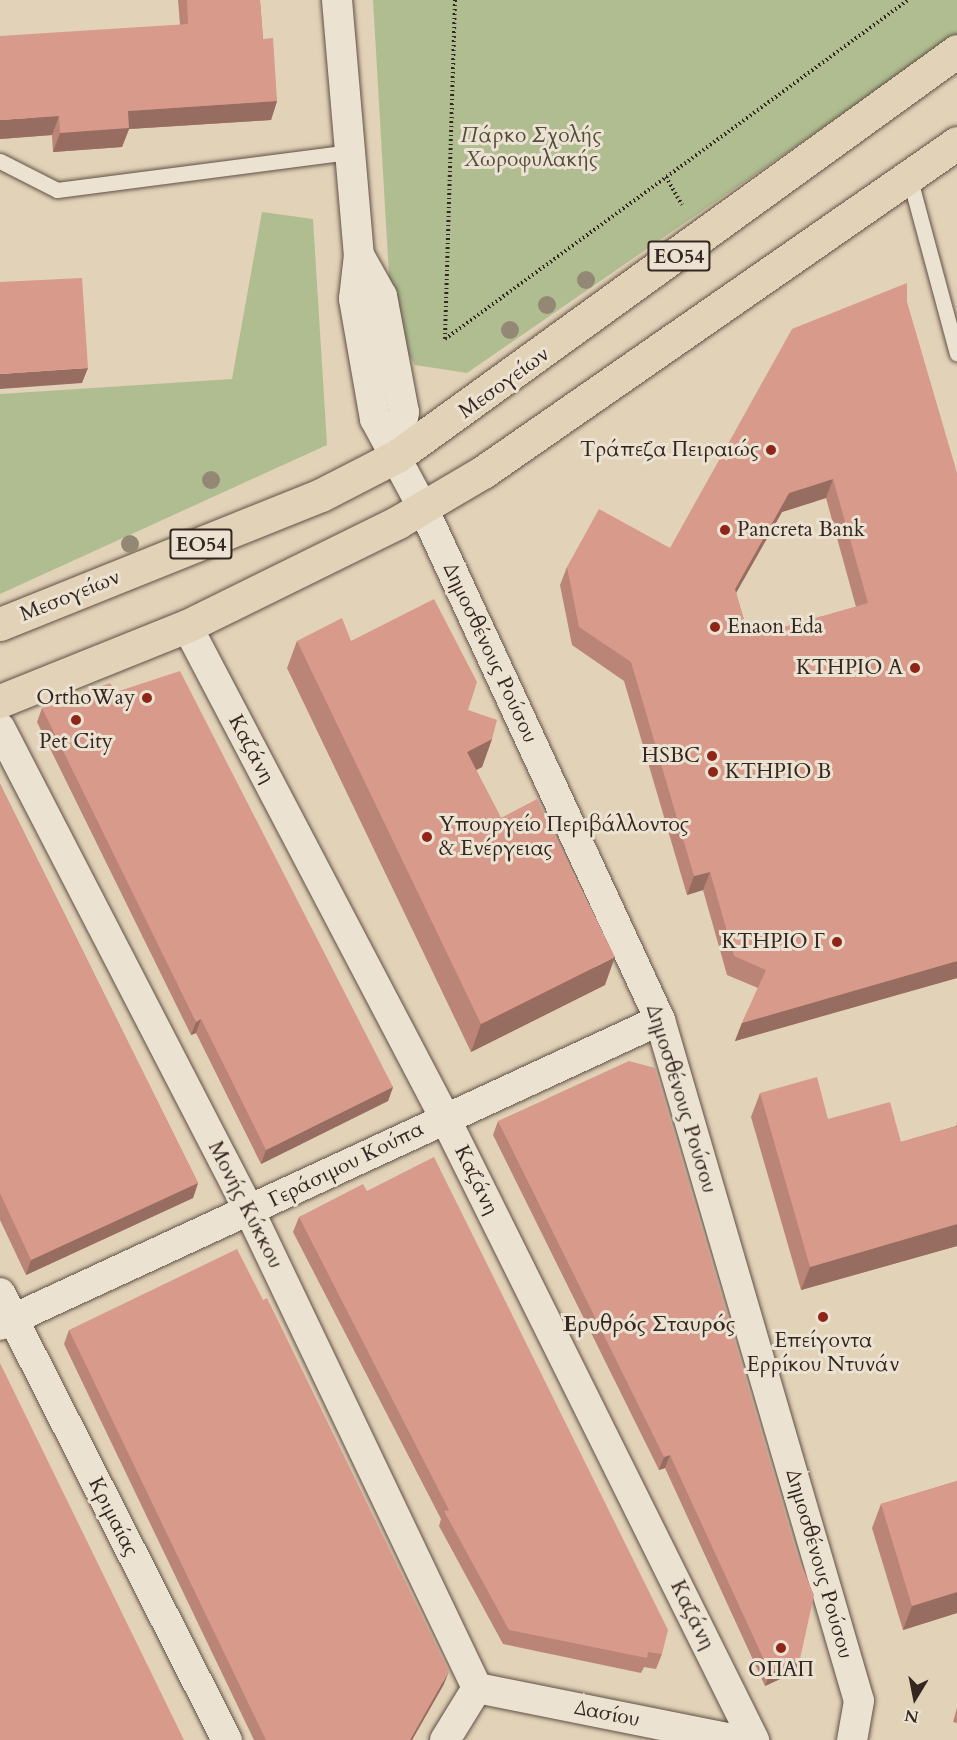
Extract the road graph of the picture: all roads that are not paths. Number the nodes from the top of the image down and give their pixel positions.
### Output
1 (337, 0) edge
2 (957, 51) edge
3 (957, 143) edge
4 (351, 152) junction
5 (0, 161) edge
6 (909, 176) junction
7 (957, 354) edge
8 (397, 456) junction
9 (423, 508) junction
10 (0, 624) edge
11 (187, 626) junction
12 (0, 701) edge
13 (0, 728) edge
14 (660, 1020) junction
15 (445, 1118) junction
16 (250, 1212) junction
17 (4, 1313) edge
18 (477, 1688) junction
19 (227, 1740) edge
20 (446, 1740) edge
21 (737, 1740) edge
22 (754, 1740) edge
23 (852, 1740) edge

1 - 4 street, Δημοσθένους Ρούσου
2 - 8 main road, Μεσογείων / ΕΟ54
3 - 6 main road
4 - 5 lane
4 - 8 street, Δημοσθένους Ρούσου
6 - 7 lane
6 - 9 main road
8 - 9 street, Δημοσθένους Ρούσου
8 - 10 main road, Μεσογείων / ΕΟ54
9 - 11 main road
9 - 14 street, Δημοσθένους Ρούσου
11 - 12 main road
11 - 15 street, Καζάνη
13 - 16 street, Μονής Κύκκου
14 - 15 street, Γεράσιμου Κούπα
14 - 23 street, Δημοσθένους Ρούσου
15 - 16 street, Γεράσιμου Κούπα
15 - 22 street, Καζάνη
16 - 17 street, Γεράσιμου Κούπα
16 - 18 street, Μονής Κύκκου
17 - 19 street, Κριμαίας
18 - 20 street
18 - 21 street, Δασίου

